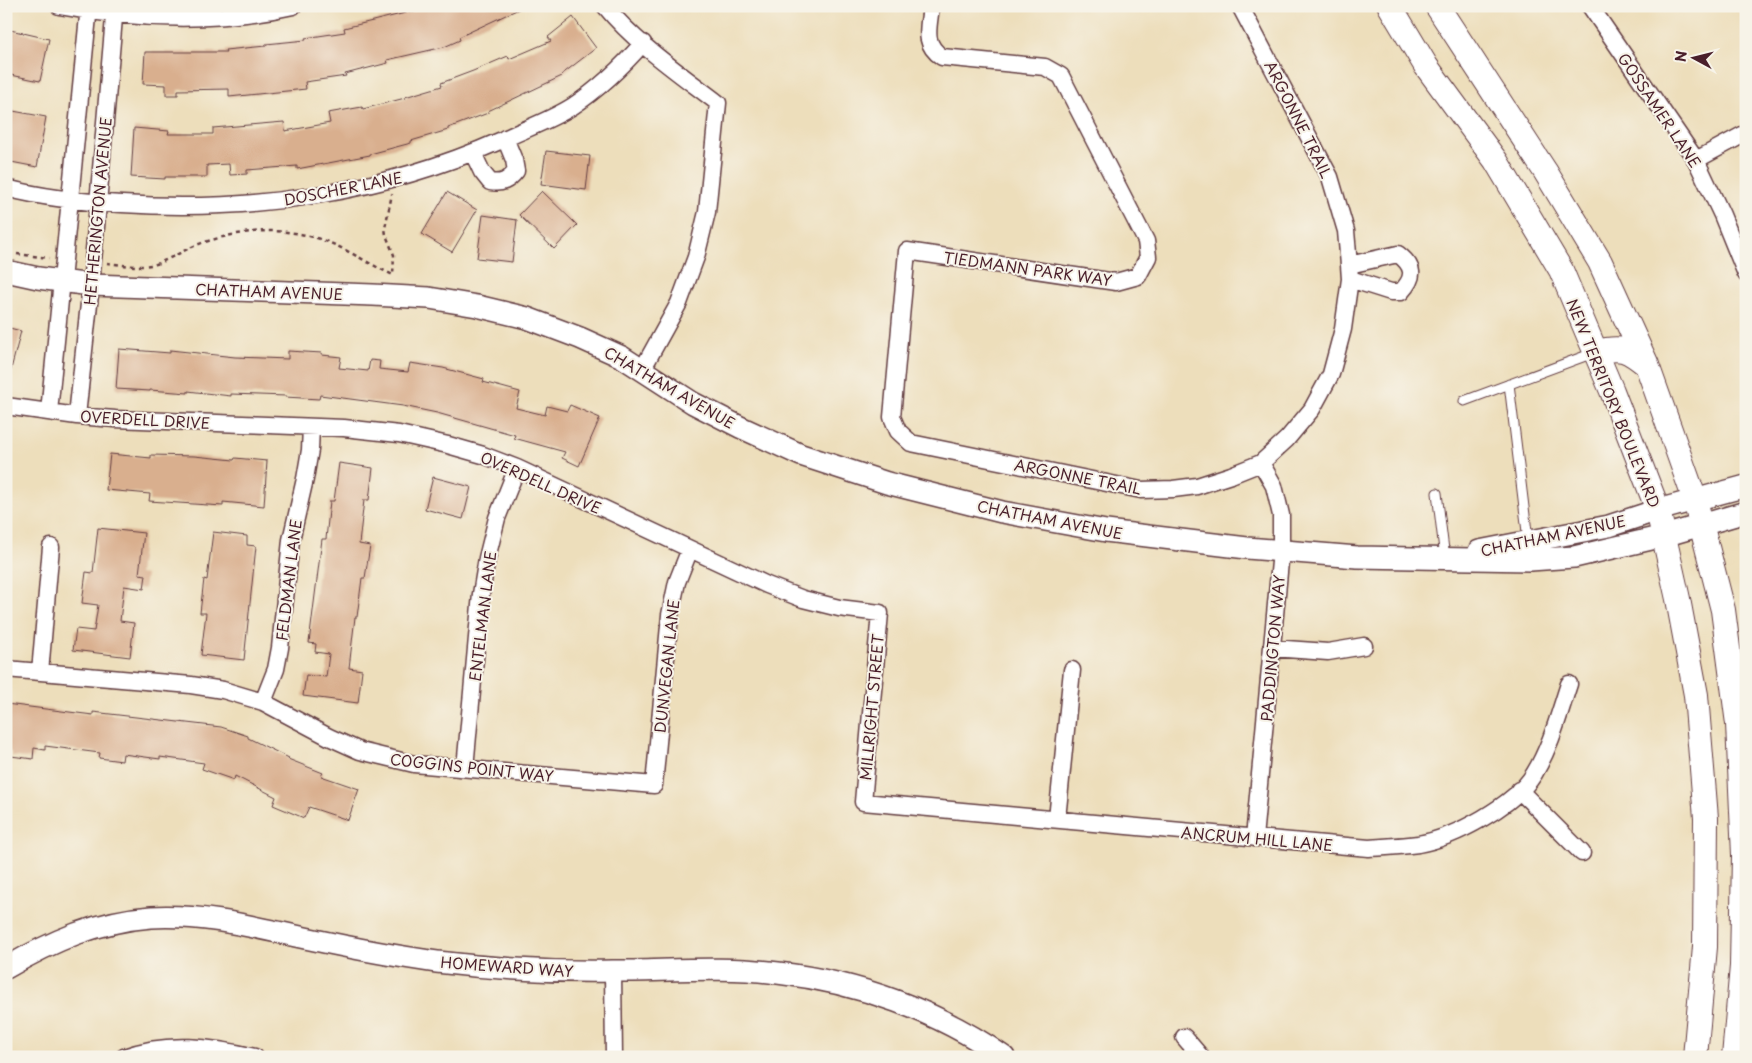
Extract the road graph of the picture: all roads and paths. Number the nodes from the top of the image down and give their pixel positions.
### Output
1 (59, 6) edge
2 (293, 6) edge
3 (605, 6) edge
4 (931, 6) edge
5 (1240, 6) edge
6 (1390, 6) edge
7 (1437, 6) edge
8 (1590, 6) edge
9 (88, 9) edge
10 (114, 10) edge
11 (643, 43) junction
12 (1746, 133) edge
13 (506, 138) junction
14 (473, 153) junction
15 (1696, 160) junction
16 (6, 188) edge
17 (396, 192) dead end
18 (70, 200) junction
19 (98, 203) junction
20 (64, 259) junction
21 (9, 262) edge
22 (93, 262) junction
23 (1746, 274) edge
24 (62, 281) junction
25 (92, 284) junction
26 (1596, 352) junction
27 (1647, 365) junction
28 (642, 370) junction
29 (1509, 384) junction
30 (1464, 401) dead end
31 (6, 406) edge
32 (49, 412) junction
33 (78, 416) junction
34 (311, 427) junction
35 (898, 431) joint
36 (1261, 463) junction
37 (517, 468) junction
38 (1746, 486) edge
39 (1437, 493) dead end
40 (1694, 500) junction
41 (1658, 510) junction
42 (1746, 512) edge
43 (1701, 524) junction
44 (1664, 536) junction
45 (1528, 540) junction
46 (51, 547) dead end
47 (690, 549) junction
48 (1281, 551) junction
49 (1446, 558) junction
50 (880, 612) joint
51 (1364, 646) dead end
52 (1272, 648) junction
53 (6, 669) edge
54 (1072, 670) dead end
55 (40, 672) junction
56 (1569, 684) dead end
57 (263, 702) junction
58 (465, 768) junction
59 (654, 785) joint
60 (1519, 790) junction
61 (863, 802) joint
62 (1057, 819) junction
63 (1254, 838) junction
64 (1582, 853) dead end
65 (6, 968) edge
66 (613, 971) junction
67 (1184, 1037) dead end
68 (124, 1057) edge
69 (255, 1057) edge
70 (614, 1057) edge
71 (1004, 1057) edge
72 (1201, 1057) edge
73 (1695, 1057) edge
74 (1734, 1057) edge

1 - 9 street
2 - 10 street
3 - 11 street
4 - 35 street, TIEDMANN PARK WAY
5 - 36 street, ARGONNE TRAIL
6 - 26 main road, NEW TERRITORY BOULEVARD
7 - 27 main road
8 - 15 street, GOSSAMER LANE
9 - 10 street
9 - 18 street, HETHERINGTON AVENUE
10 - 19 street, HETHERINGTON AVENUE
11 - 13 street, DOSCHER LANE
11 - 28 street
12 - 15 street
13 - 14 street, DOSCHER LANE
13 - 14 street
14 - 19 street, DOSCHER LANE
15 - 23 street, GOSSAMER LANE
16 - 18 street, DOSCHER LANE
17 - 22 path
18 - 19 street, DOSCHER LANE
18 - 20 street, HETHERINGTON AVENUE
19 - 22 street, HETHERINGTON AVENUE
20 - 21 path
20 - 24 street, HETHERINGTON AVENUE
21 - 24 street, CHATHAM AVENUE
22 - 25 street, HETHERINGTON AVENUE
24 - 25 street, CHATHAM AVENUE
24 - 32 street, HETHERINGTON AVENUE
25 - 28 street, CHATHAM AVENUE
25 - 33 street, HETHERINGTON AVENUE
26 - 27 main road
26 - 29 lane
26 - 41 main road, NEW TERRITORY BOULEVARD
27 - 40 main road
28 - 48 street, CHATHAM AVENUE
29 - 30 lane
29 - 45 lane
31 - 32 street, OVERDELL DRIVE
32 - 33 street, OVERDELL DRIVE
33 - 34 street, OVERDELL DRIVE
34 - 37 street, OVERDELL DRIVE
34 - 57 street, FELDMAN LANE
35 - 36 street, ARGONNE TRAIL
36 - 48 street, PADDINGTON WAY
37 - 47 street, OVERDELL DRIVE
37 - 58 street, ENTELMAN LANE
38 - 40 street, CHATHAM AVENUE
39 - 49 lane
40 - 41 street, CHATHAM AVENUE
40 - 43 main road
41 - 44 main road, NEW TERRITORY BOULEVARD
41 - 45 street, CHATHAM AVENUE
42 - 43 street, CHATHAM AVENUE
43 - 44 street, CHATHAM AVENUE
43 - 74 main road
44 - 49 street, CHATHAM AVENUE
44 - 73 main road, NEW TERRITORY BOULEVARD
45 - 49 street, CHATHAM AVENUE
46 - 55 street
47 - 50 street, OVERDELL DRIVE
47 - 59 street, DUNVEGAN LANE
48 - 49 street, CHATHAM AVENUE
48 - 52 street, PADDINGTON WAY
50 - 61 street, MILLRIGHT STREET
51 - 52 street
52 - 63 street, PADDINGTON WAY
53 - 55 street, COGGINS POINT WAY
54 - 62 street
55 - 57 street, COGGINS POINT WAY
56 - 60 street, ANCRUM HILL LANE
57 - 58 street, COGGINS POINT WAY
58 - 59 street, COGGINS POINT WAY
60 - 63 street, ANCRUM HILL LANE
60 - 64 street
61 - 62 street, ANCRUM HILL LANE
62 - 63 street, ANCRUM HILL LANE
65 - 66 street, HOMEWARD WAY
66 - 70 street
66 - 71 street, HOMEWARD WAY
67 - 72 street
68 - 69 street

